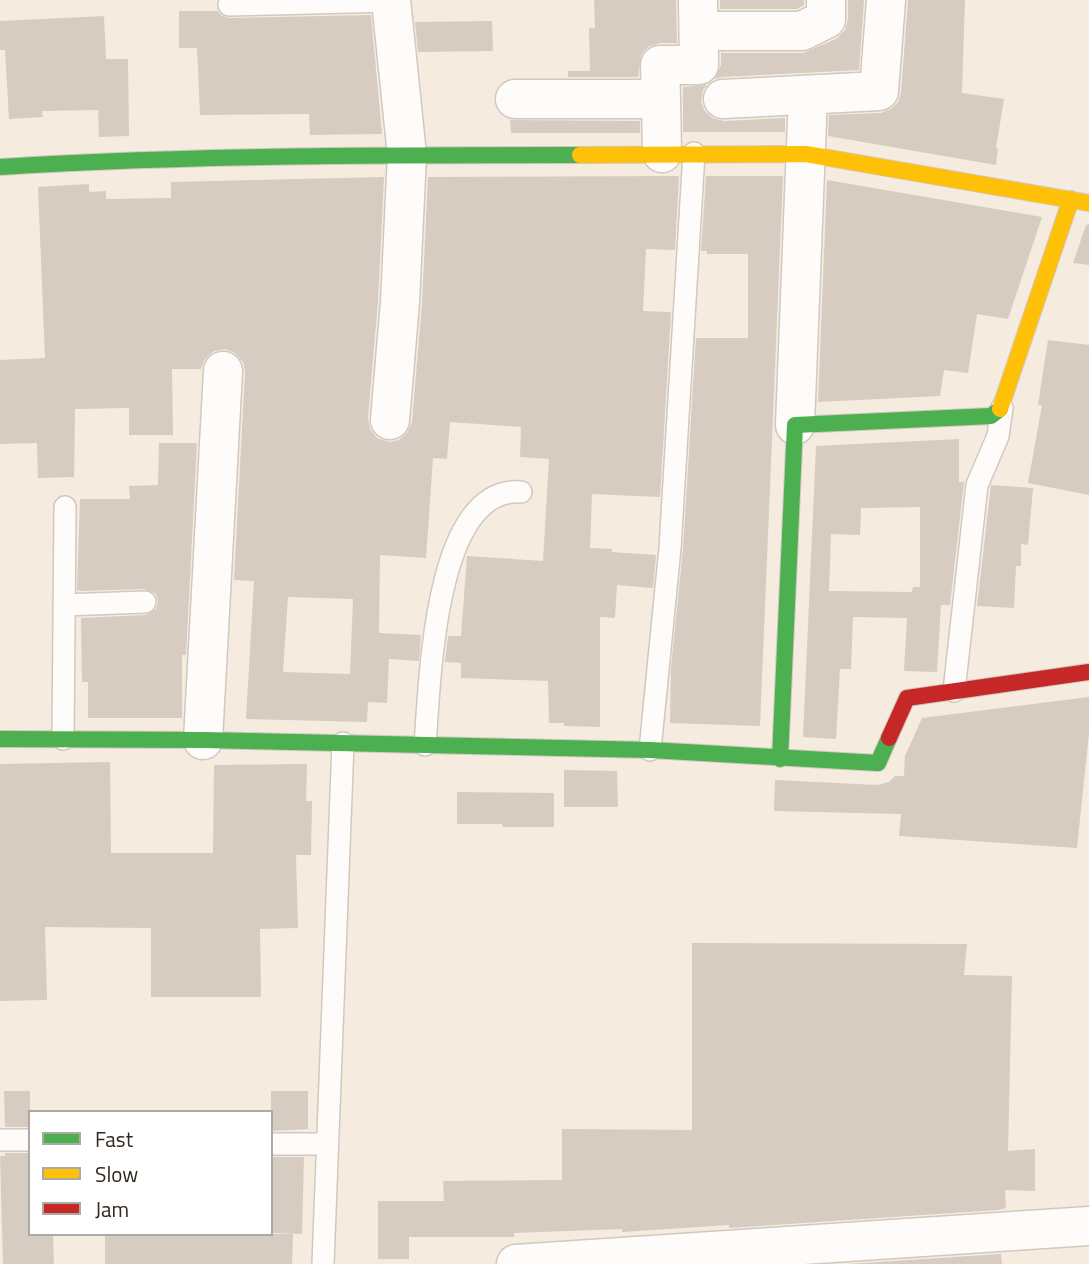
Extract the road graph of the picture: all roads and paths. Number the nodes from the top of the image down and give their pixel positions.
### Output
1 (825, 0) edge
2 (886, 0) edge
3 (391, 1) edge
4 (229, 5) dead end
5 (699, 16) edge
6 (808, 94) junction
7 (514, 99) dead end
8 (661, 99) junction
9 (723, 99) dead end
10 (678, 153) junction
11 (806, 154) junction
12 (407, 155) junction
13 (0, 167) edge
14 (1071, 199) junction
15 (1089, 203) edge
16 (223, 371) dead end
17 (1002, 408) junction
18 (390, 420) dead end
19 (795, 425) junction
20 (521, 492) dead end
21 (65, 507) dead end
22 (145, 602) dead end
23 (64, 605) junction
24 (1089, 672) edge
25 (954, 691) junction
26 (0, 739) edge
27 (63, 739) junction
28 (203, 740) junction
29 (343, 743) junction
30 (425, 745) junction
31 (650, 750) junction
32 (780, 759) junction
33 (0, 1140) edge
34 (28, 1140) edge
35 (273, 1144) edge
36 (327, 1144) junction
37 (1089, 1226) edge
38 (323, 1264) edge
39 (516, 1264) edge

1 - 5 street
2 - 6 street
3 - 4 lane
3 - 12 street
5 - 8 street
6 - 9 street
6 - 11 street
7 - 8 street
8 - 10 street
10 - 11 street
10 - 12 street
10 - 31 lane
11 - 14 street
11 - 19 street
12 - 13 street
12 - 18 street
14 - 15 street
14 - 17 street
16 - 28 street
17 - 19 street
17 - 25 lane
19 - 32 street
20 - 30 lane
21 - 23 lane
22 - 23 lane
23 - 27 lane
24 - 25 street
25 - 32 street
26 - 27 street
27 - 28 street
28 - 29 street
29 - 30 street
29 - 36 lane
30 - 31 street
31 - 32 street
33 - 34 lane
35 - 36 lane
36 - 38 lane
37 - 39 street

